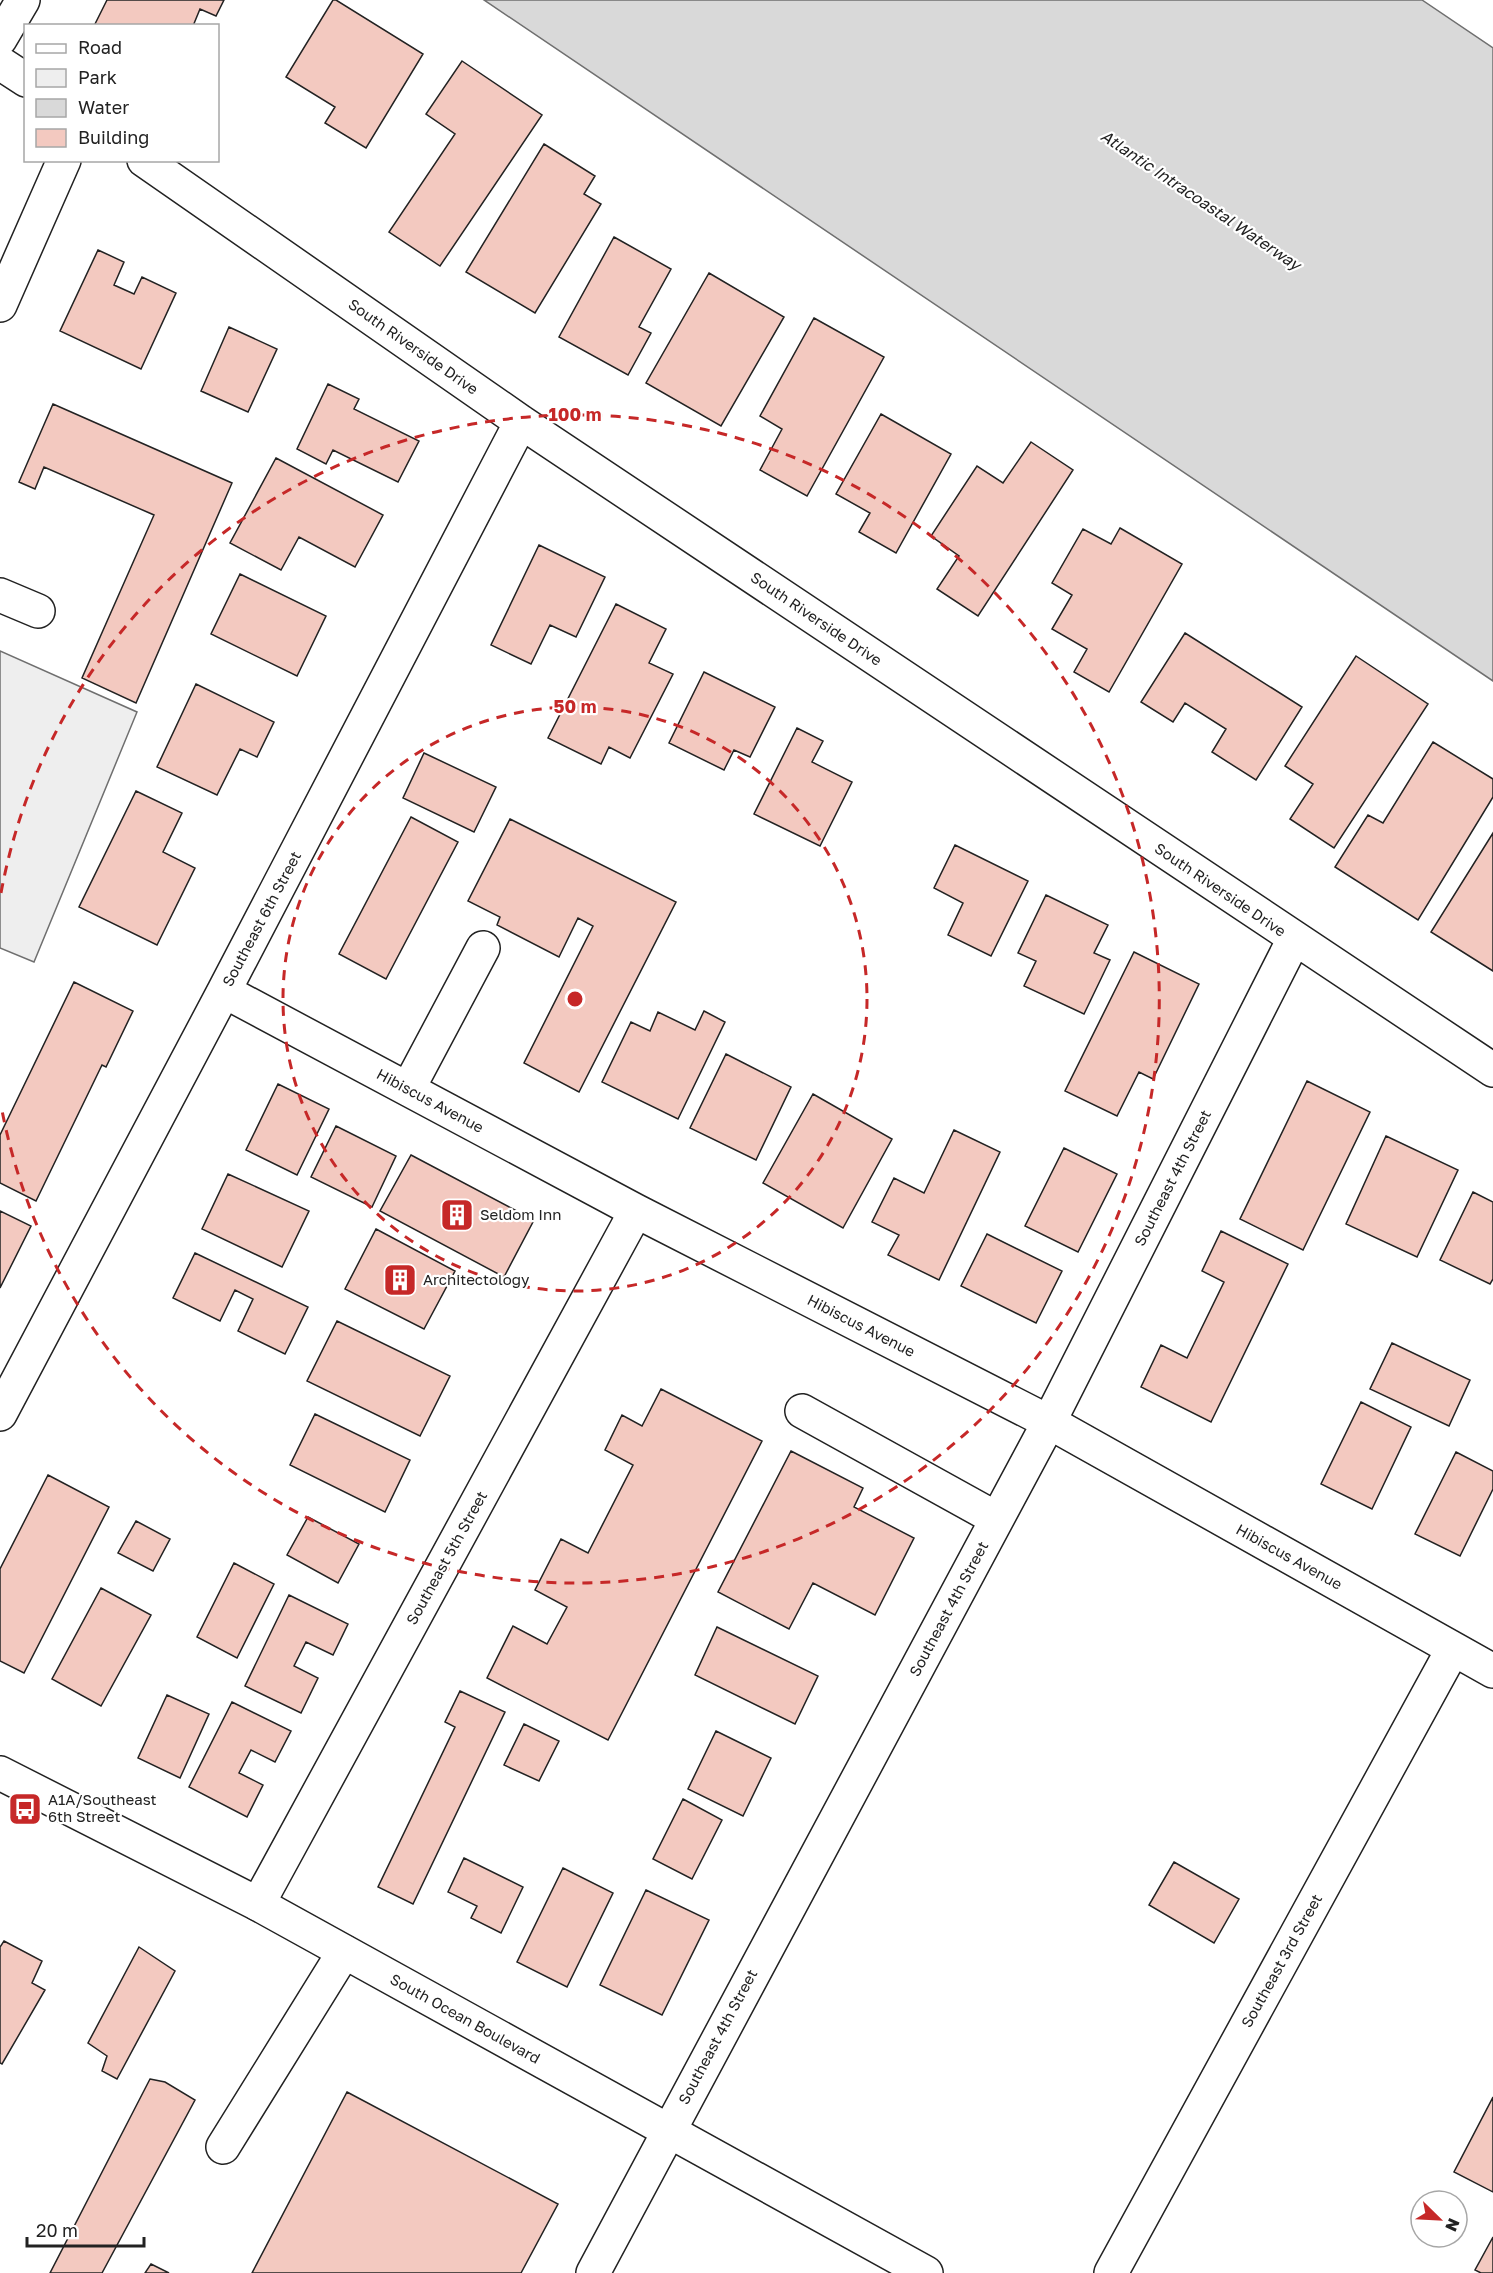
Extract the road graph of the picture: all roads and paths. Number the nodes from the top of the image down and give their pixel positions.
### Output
1 (23, 0) edge
2 (0, 39) edge
3 (0, 63) edge
4 (24, 79) edge
5 (63, 162) edge
6 (147, 162) edge
7 (0, 305) edge
8 (521, 422) junction
9 (0, 595) edge
10 (38, 611) dead end
11 (1294, 939) junction
12 (483, 948) dead end
13 (224, 991) junction
14 (1493, 1070) edge
15 (408, 1089) junction
16 (636, 1211) junction
17 (802, 1411) dead end
18 (0, 1414) edge
19 (1049, 1422) junction
20 (997, 1519) junction
21 (1453, 1649) junction
22 (1493, 1671) edge
23 (0, 1773) edge
24 (258, 1904) junction
25 (344, 1952) junction
26 (668, 2131) junction
27 (223, 2147) dead end
28 (593, 2273) edge
29 (926, 2273) edge
30 (1111, 2273) edge

1 - 2 street
3 - 4 street
5 - 7 street
6 - 8 street, South Riverside Drive
8 - 11 street, South Riverside Drive
8 - 13 street, Southeast 6th Street
9 - 10 street
11 - 14 street, South Riverside Drive
11 - 19 street, Southeast 4th Street
12 - 15 street
13 - 15 street, Hibiscus Avenue
13 - 18 street, Southeast 6th Street
15 - 16 street, Hibiscus Avenue
16 - 19 street, Hibiscus Avenue
16 - 24 street, Southeast 5th Street
17 - 20 street
19 - 20 street, Southeast 4th Street
19 - 21 street, Hibiscus Avenue
20 - 26 street, Southeast 4th Street
21 - 22 street, Hibiscus Avenue
21 - 30 street, Southeast 3rd Street
23 - 24 street, South Ocean Boulevard
24 - 25 street, South Ocean Boulevard
25 - 26 street, South Ocean Boulevard
25 - 27 street
26 - 28 street, Southeast 4th Street
26 - 29 street, South Ocean Boulevard

